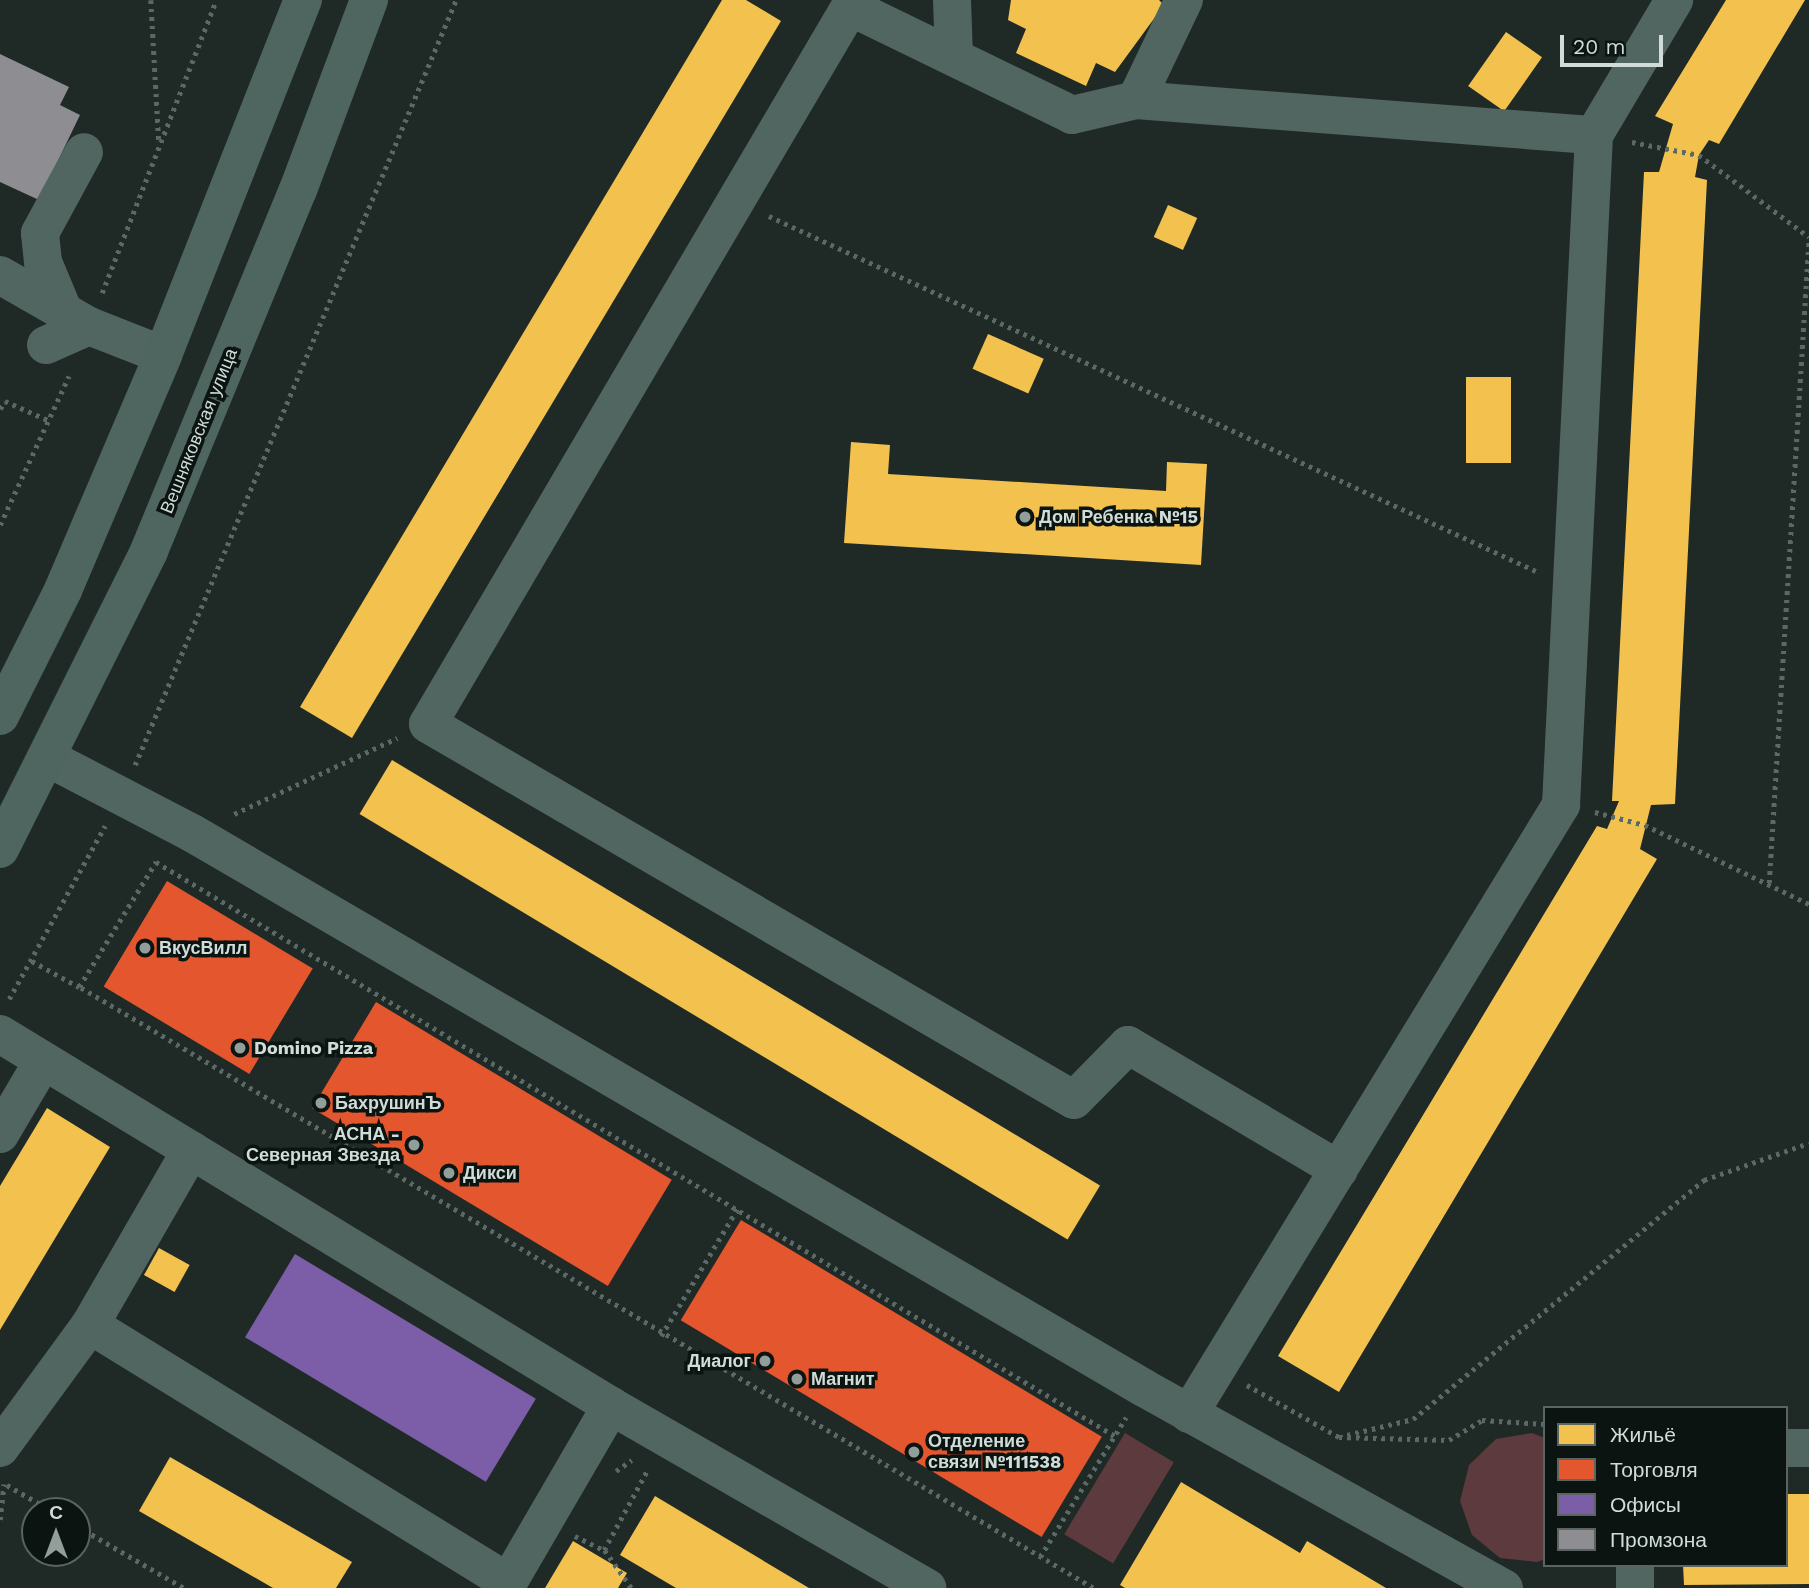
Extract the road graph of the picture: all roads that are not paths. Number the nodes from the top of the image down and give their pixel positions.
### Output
1 (303, 0) edge
2 (369, 0) edge
3 (952, 0) edge
4 (1184, 0) edge
5 (1674, 0) edge
6 (852, 3) edge
7 (954, 57) junction
8 (1136, 100) junction
9 (1594, 135) junction
10 (84, 152) dead end
11 (0, 275) edge
12 (76, 318) junction
13 (46, 345) dead end
14 (163, 355) junction
15 (0, 716) edge
16 (47, 758) junction
17 (15, 800) edge
18 (0, 849) edge
19 (3, 1019) edge
20 (43, 1061) junction
21 (0, 1134) edge
22 (191, 1150) junction
23 (1339, 1170) junction
24 (90, 1325) junction
25 (611, 1406) junction
26 (1189, 1414) junction
27 (1788, 1448) edge
28 (1809, 1448) edge
29 (1, 1471) edge
30 (1635, 1567) edge
31 (506, 1585) edge
32 (927, 1588) edge
33 (1504, 1588) edge
34 (1635, 1588) edge

1 - 14 main road
2 - 16 main road, Вешняковская улица
3 - 7 lane
4 - 8 lane
5 - 9 lane
6 - 7 lane
6 - 23 lane
7 - 8 lane
8 - 9 lane
9 - 23 lane
10 - 12 lane
11 - 12 lane
12 - 13 lane
12 - 14 lane
14 - 15 main road
16 - 17 main road, Вешняковская улица
16 - 26 lane
17 - 18 main road, Вешняковская улица
19 - 20 lane
20 - 21 lane
20 - 22 lane
22 - 24 lane
22 - 25 lane
23 - 26 lane
24 - 29 lane
24 - 31 lane
25 - 31 lane
25 - 32 lane
26 - 33 lane
27 - 28 lane
30 - 34 lane

